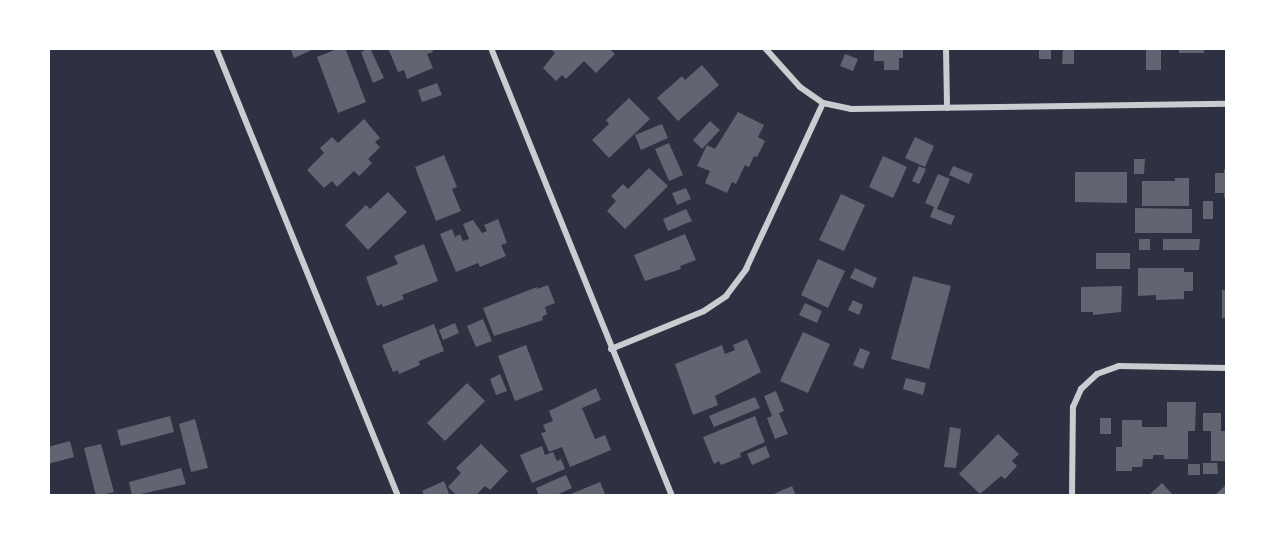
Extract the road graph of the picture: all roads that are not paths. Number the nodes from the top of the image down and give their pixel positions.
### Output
1 (216, 48) edge
2 (491, 48) edge
3 (765, 48) edge
4 (946, 48) edge
5 (823, 103) junction
6 (1227, 104) edge
7 (947, 108) junction
8 (610, 349) junction
9 (1227, 368) edge
10 (398, 496) edge
11 (672, 496) edge
12 (1072, 496) edge

1 - 10 street
2 - 8 street
3 - 5 street
4 - 7 street
5 - 7 street
5 - 8 street
6 - 7 street
8 - 11 street
9 - 12 street

